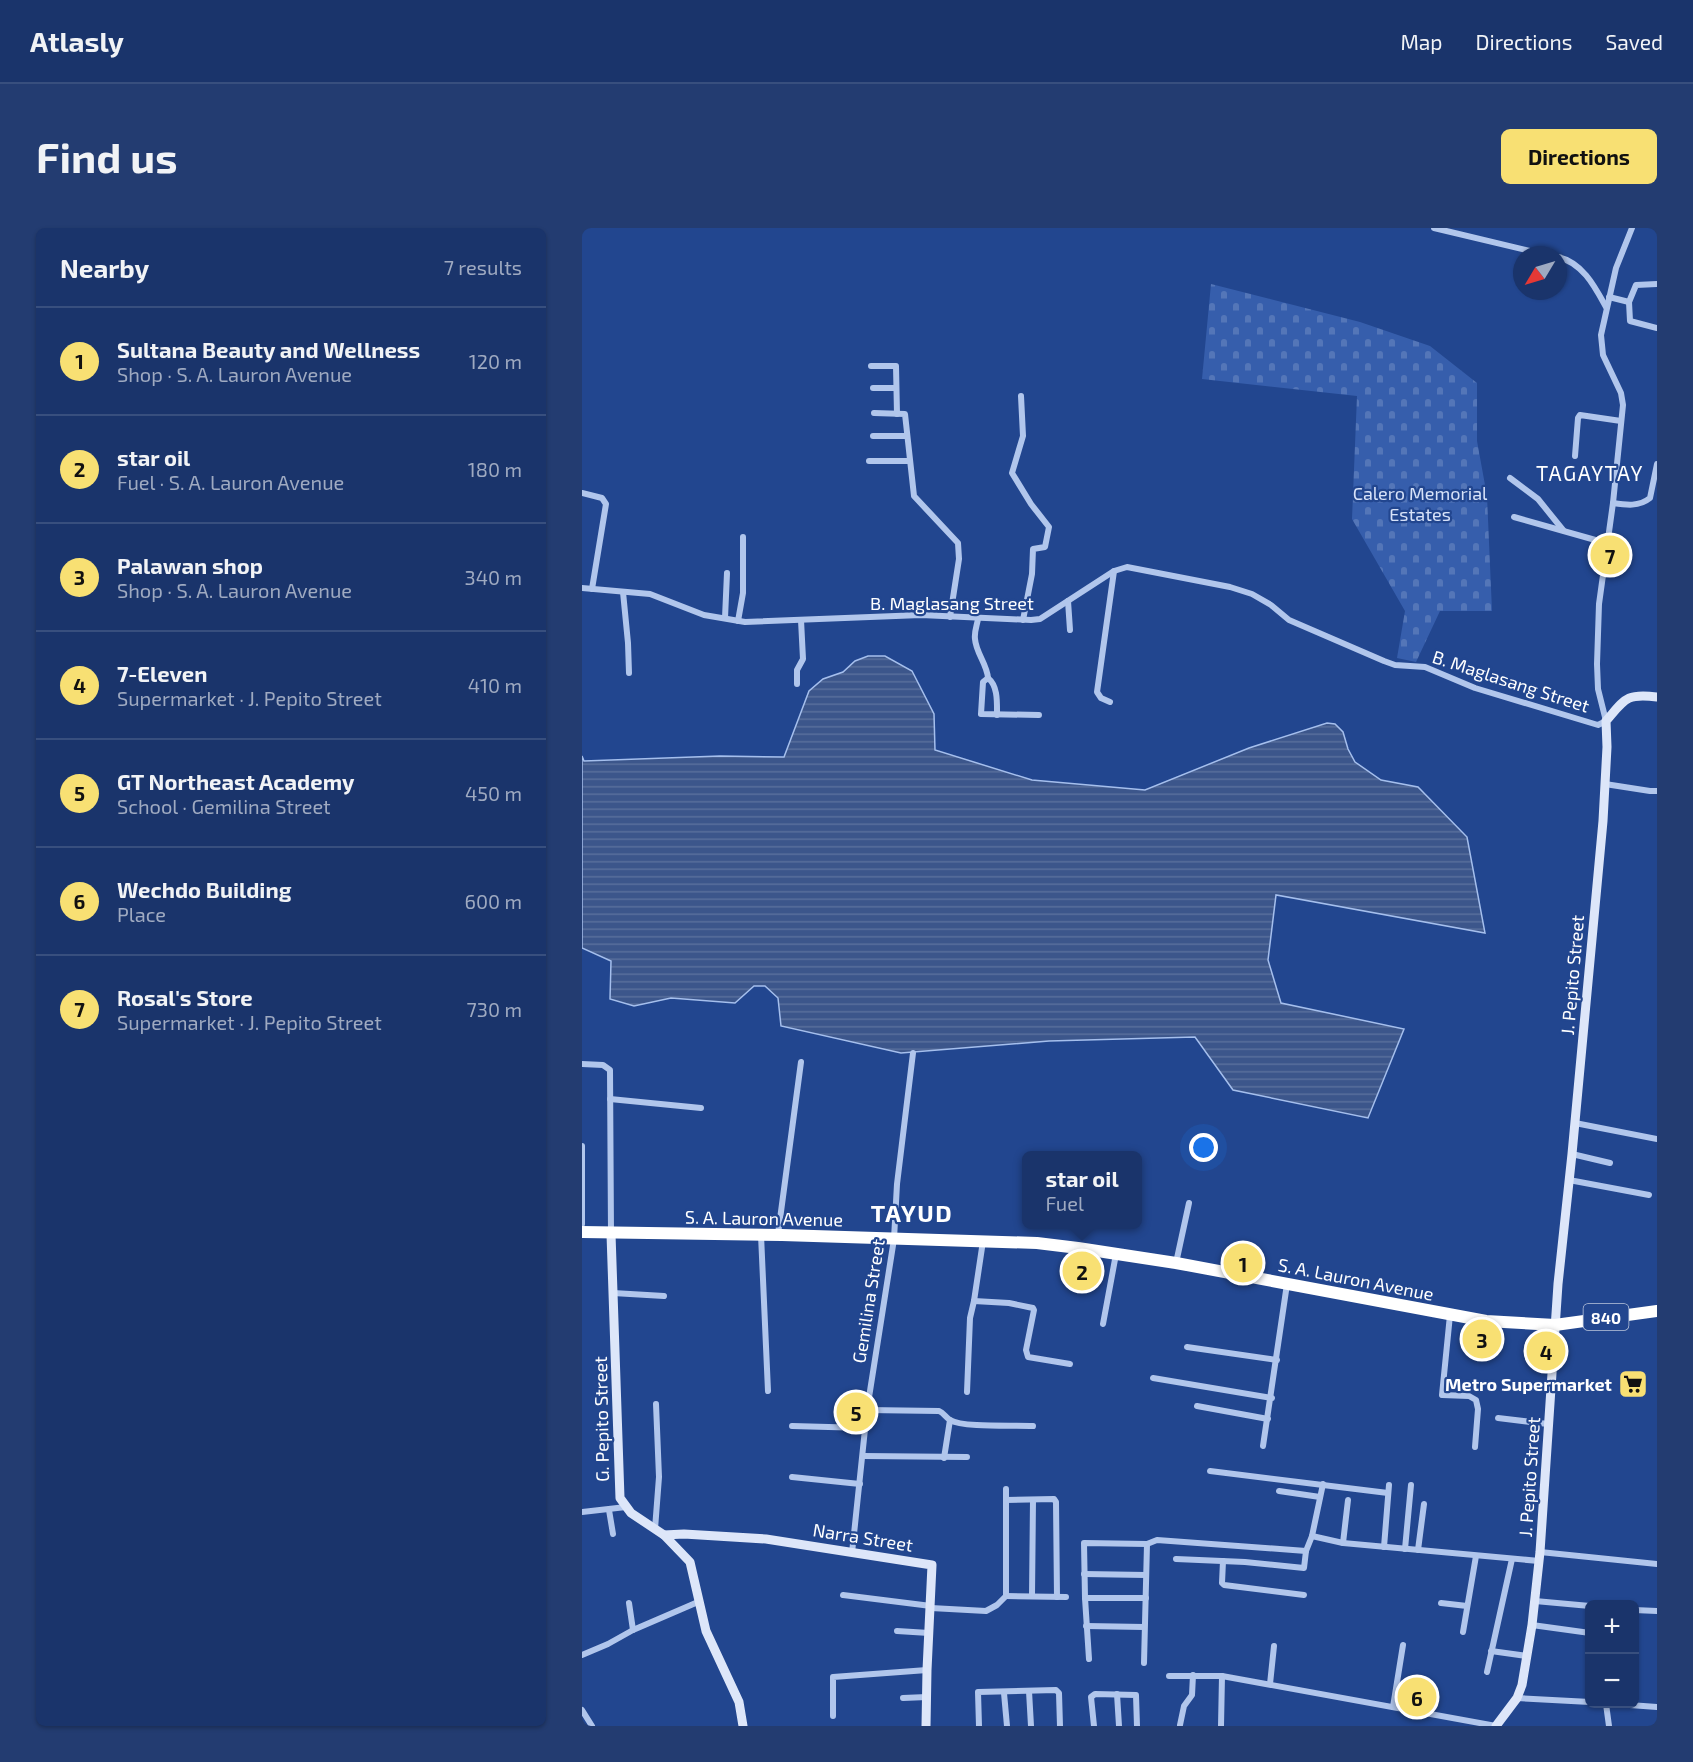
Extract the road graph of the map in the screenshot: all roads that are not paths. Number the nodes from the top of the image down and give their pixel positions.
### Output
1 (1434, 228) edge
2 (1632, 228) edge
3 (1513, 247) edge
4 (1567, 261) edge
5 (1657, 284) edge
6 (1609, 297) junction
7 (1629, 302) junction
8 (1607, 307) junction
9 (1657, 328) edge
10 (871, 366) dead end
11 (873, 388) dead end
12 (896, 388) junction
13 (1021, 396) dead end
14 (874, 413) dead end
15 (897, 414) junction
16 (1621, 421) junction
17 (873, 436) dead end
18 (907, 436) junction
19 (1575, 456) dead end
20 (869, 461) dead end
21 (909, 461) junction
22 (1657, 464) edge
23 (1510, 478) dead end
24 (582, 493) edge
25 (1613, 503) junction
26 (1514, 517) dead end
27 (1563, 530) junction
28 (743, 537) dead end
29 (1606, 543) junction
30 (1113, 571) junction
31 (727, 573) dead end
32 (582, 588) edge
33 (592, 589) junction
34 (622, 592) junction
35 (1068, 601) junction
36 (950, 617) junction
37 (725, 618) junction
38 (978, 619) junction
39 (801, 620) junction
40 (1023, 620) junction
41 (738, 621) junction
42 (1070, 630) dead end
43 (629, 673) dead end
44 (988, 678) junction
45 (796, 684) dead end
46 (1657, 697) edge
47 (1110, 702) dead end
48 (997, 715) junction
49 (1039, 715) dead end
50 (1606, 721) junction
51 (1605, 784) junction
52 (1657, 791) edge
53 (913, 1053) dead end
54 (801, 1062) dead end
55 (582, 1064) edge
56 (610, 1099) junction
57 (701, 1108) dead end
58 (1575, 1123) junction
59 (1657, 1139) edge
60 (582, 1146) edge
61 (1572, 1154) junction
62 (1610, 1163) dead end
63 (1569, 1180) junction
64 (1650, 1195) dead end
65 (1189, 1203) dead end
66 (582, 1224) edge
67 (582, 1232) edge
68 (611, 1234) junction
69 (761, 1235) junction
70 (778, 1235) junction
71 (894, 1239) junction
72 (983, 1241) junction
73 (1116, 1254) junction
74 (1176, 1263) junction
75 (1287, 1283) junction
76 (613, 1293) junction
77 (664, 1296) dead end
78 (974, 1301) junction
79 (1657, 1311) edge
80 (1450, 1315) junction
81 (1103, 1324) dead end
82 (1555, 1325) junction
83 (1187, 1347) dead end
84 (1277, 1360) junction
85 (1070, 1364) dead end
86 (1153, 1378) dead end
87 (768, 1390) dead end
88 (967, 1392) dead end
89 (1272, 1398) junction
90 (656, 1404) dead end
91 (1197, 1406) dead end
92 (867, 1410) junction
93 (1498, 1418) dead end
94 (1268, 1419) junction
95 (950, 1420) junction
96 (1548, 1424) junction
97 (792, 1426) dead end
98 (1033, 1426) dead end
99 (865, 1428) junction
100 (1263, 1446) dead end
101 (1475, 1447) dead end
102 (862, 1456) junction
103 (967, 1457) dead end
104 (944, 1458) junction
105 (1210, 1471) dead end
106 (792, 1477) dead end
107 (860, 1484) junction
108 (1323, 1484) junction
109 (1389, 1485) dead end
110 (1411, 1485) dead end
111 (1006, 1489) dead end
112 (1279, 1491) dead end
113 (1388, 1492) junction
114 (1320, 1497) junction
115 (1006, 1500) junction
116 (1034, 1500) junction
117 (1348, 1500) dead end
118 (1424, 1504) dead end
119 (626, 1507) junction
120 (609, 1510) junction
121 (582, 1512) edge
122 (659, 1532) junction
123 (613, 1534) dead end
124 (1312, 1536) junction
125 (1343, 1543) junction
126 (1147, 1544) junction
127 (1384, 1547) junction
128 (1405, 1548) junction
129 (1418, 1550) junction
130 (1305, 1551) junction
131 (852, 1553) junction
132 (1476, 1556) junction
133 (1540, 1556) junction
134 (1176, 1558) dead end
135 (1512, 1559) junction
136 (1223, 1561) junction
137 (1657, 1564) edge
138 (1084, 1574) junction
139 (1146, 1575) junction
140 (1304, 1595) dead end
141 (843, 1596) dead end
142 (1006, 1596) junction
143 (1032, 1596) junction
144 (1057, 1597) junction
145 (1066, 1597) dead end
146 (1084, 1598) junction
147 (1146, 1598) junction
148 (1535, 1600) junction
149 (698, 1602) junction
150 (629, 1603) dead end
151 (1441, 1603) dead end
152 (1585, 1605) edge
153 (1467, 1606) junction
154 (931, 1607) junction
155 (1639, 1610) edge
156 (1657, 1611) edge
157 (1532, 1625) junction
158 (1086, 1626) junction
159 (1144, 1627) junction
160 (633, 1630) junction
161 (897, 1630) dead end
162 (1463, 1632) dead end
163 (1585, 1632) edge
164 (929, 1633) junction
165 (1403, 1645) dead end
166 (1274, 1646) dead end
167 (1491, 1651) junction
168 (582, 1655) edge
169 (1527, 1656) junction
170 (1089, 1659) dead end
171 (1144, 1663) dead end
172 (927, 1670) junction
173 (1487, 1672) dead end
174 (1193, 1675) junction
175 (1169, 1676) dead end
176 (1221, 1676) junction
177 (1270, 1684) junction
178 (1029, 1691) junction
179 (1004, 1693) junction
180 (1117, 1694) junction
181 (927, 1697) junction
182 (903, 1698) dead end
183 (1517, 1698) junction
184 (1585, 1702) edge
185 (1639, 1706) edge
186 (1394, 1707) junction
187 (1657, 1707) edge
188 (1607, 1708) edge
189 (582, 1710) edge
190 (832, 1716) dead end
191 (1180, 1725) edge
192 (592, 1726) edge
193 (743, 1726) edge
194 (926, 1726) edge
195 (979, 1726) edge
196 (1007, 1726) edge
197 (1031, 1726) edge
198 (1060, 1726) edge
199 (1094, 1726) edge
200 (1119, 1726) edge
201 (1137, 1726) edge
202 (1221, 1726) edge
203 (1496, 1726) edge
204 (1609, 1726) edge

1 - 3 street
2 - 6 street, J. Pepito Street
4 - 8 street
5 - 7 street
6 - 7 street
6 - 8 street, J. Pepito Street
7 - 9 street
8 - 16 street, J. Pepito Street
10 - 12 street
11 - 12 street
12 - 15 street
13 - 40 street
14 - 15 street
15 - 18 street
16 - 19 street
16 - 25 street, J. Pepito Street
17 - 18 street
18 - 21 street
20 - 21 street
21 - 36 street
22 - 25 street
23 - 27 street
24 - 33 street
25 - 29 street, J. Pepito Street
26 - 27 street
27 - 29 street
28 - 41 street
29 - 50 street, J. Pepito Street
30 - 35 street, B. Maglasang Street
30 - 47 street
30 - 50 street, B. Maglasang Street
31 - 37 street
32 - 33 street, B. Maglasang Street
33 - 34 street, B. Maglasang Street
34 - 37 street, B. Maglasang Street
34 - 43 street
35 - 40 street, B. Maglasang Street
35 - 42 street
36 - 38 street, B. Maglasang Street
36 - 39 street, B. Maglasang Street
37 - 41 street, B. Maglasang Street
38 - 40 street, B. Maglasang Street
38 - 44 street
39 - 41 street, B. Maglasang Street
39 - 45 street
44 - 48 street
44 - 48 street
46 - 50 street
48 - 49 street
50 - 51 street, J. Pepito Street
51 - 52 street
51 - 58 street, J. Pepito Street
53 - 71 street, Gemilina Street
54 - 70 street
55 - 56 street, G. Pepito Street
56 - 57 street
56 - 68 street, G. Pepito Street
58 - 59 street
58 - 61 street, J. Pepito Street
60 - 66 street
61 - 62 street
61 - 63 street, J. Pepito Street
63 - 64 street
63 - 82 street, J. Pepito Street
65 - 74 street
67 - 68 highway, S. A. Lauron Avenue / 840
68 - 69 highway, S. A. Lauron Avenue / 840
68 - 76 street, G. Pepito Street
69 - 70 highway, S. A. Lauron Avenue / 840
69 - 87 street
70 - 71 highway, S. A. Lauron Avenue / 840
71 - 72 highway, S. A. Lauron Avenue / 840
71 - 92 street, Gemilina Street
72 - 73 highway, S. A. Lauron Avenue / 840
72 - 78 street
73 - 74 highway, S. A. Lauron Avenue / 840
73 - 81 street
74 - 75 highway, S. A. Lauron Avenue / 840
75 - 80 highway, S. A. Lauron Avenue / 840
75 - 84 street
76 - 77 street
76 - 119 street, G. Pepito Street
78 - 85 street
78 - 88 street
79 - 82 highway, S. A. Lauron Avenue / 840
80 - 82 highway, S. A. Lauron Avenue / 840
80 - 101 street
82 - 96 street, J. Pepito Street
83 - 84 street
84 - 89 street
86 - 89 street
89 - 94 street
90 - 122 street
91 - 94 street
92 - 95 street
92 - 99 street, Gemilina Street
93 - 96 street
94 - 100 street
95 - 98 street
95 - 104 street
96 - 133 street, J. Pepito Street
97 - 99 street
99 - 102 street, Gemilina Street
102 - 104 street
102 - 107 street, Gemilina Street
103 - 104 street
105 - 108 street
106 - 107 street
107 - 131 street, Gemilina Street
108 - 113 street
108 - 114 street
109 - 113 street
110 - 128 street
111 - 115 street
112 - 114 street
113 - 127 street
114 - 124 street
115 - 116 street
115 - 142 street
116 - 143 street
116 - 144 street
117 - 125 street
118 - 129 street
119 - 120 street
119 - 122 street
120 - 121 street
120 - 123 street
122 - 131 street, Narra Street
122 - 149 street
124 - 125 street
124 - 130 street
125 - 127 street
126 - 130 street
126 - 138 street
126 - 139 street
127 - 128 street
128 - 129 street
129 - 132 street
130 - 136 street
131 - 154 street, Narra Street
132 - 135 street
132 - 153 street
133 - 135 street
133 - 137 street
133 - 148 street, J. Pepito Street
134 - 136 street
135 - 167 street
136 - 140 street
138 - 139 street
138 - 146 street
139 - 147 street
141 - 154 street
142 - 143 street
142 - 154 street
143 - 144 street
144 - 145 street
146 - 147 street
146 - 158 street
147 - 159 street
148 - 152 street
148 - 157 street, J. Pepito Street
149 - 160 street
149 - 193 street
150 - 160 street
151 - 153 street
153 - 162 street
154 - 164 street, Narra Street
155 - 156 street
157 - 163 street
157 - 169 street, J. Pepito Street
158 - 159 street
158 - 170 street
159 - 171 street
160 - 168 street
161 - 164 street
164 - 172 street, Narra Street
165 - 186 street
166 - 177 street
167 - 169 street
167 - 173 street
169 - 183 street, J. Pepito Street
172 - 181 street, Narra Street
172 - 190 street
174 - 175 street
174 - 176 street
174 - 191 street
176 - 177 street
176 - 202 street
177 - 186 street
178 - 179 street
178 - 197 street
178 - 198 street
179 - 195 street
179 - 196 street
180 - 199 street
180 - 200 street
180 - 201 street
181 - 182 street
181 - 194 street, Narra Street
183 - 184 street
183 - 203 street, J. Pepito Street
185 - 187 street
186 - 203 street
188 - 204 street
189 - 192 street

